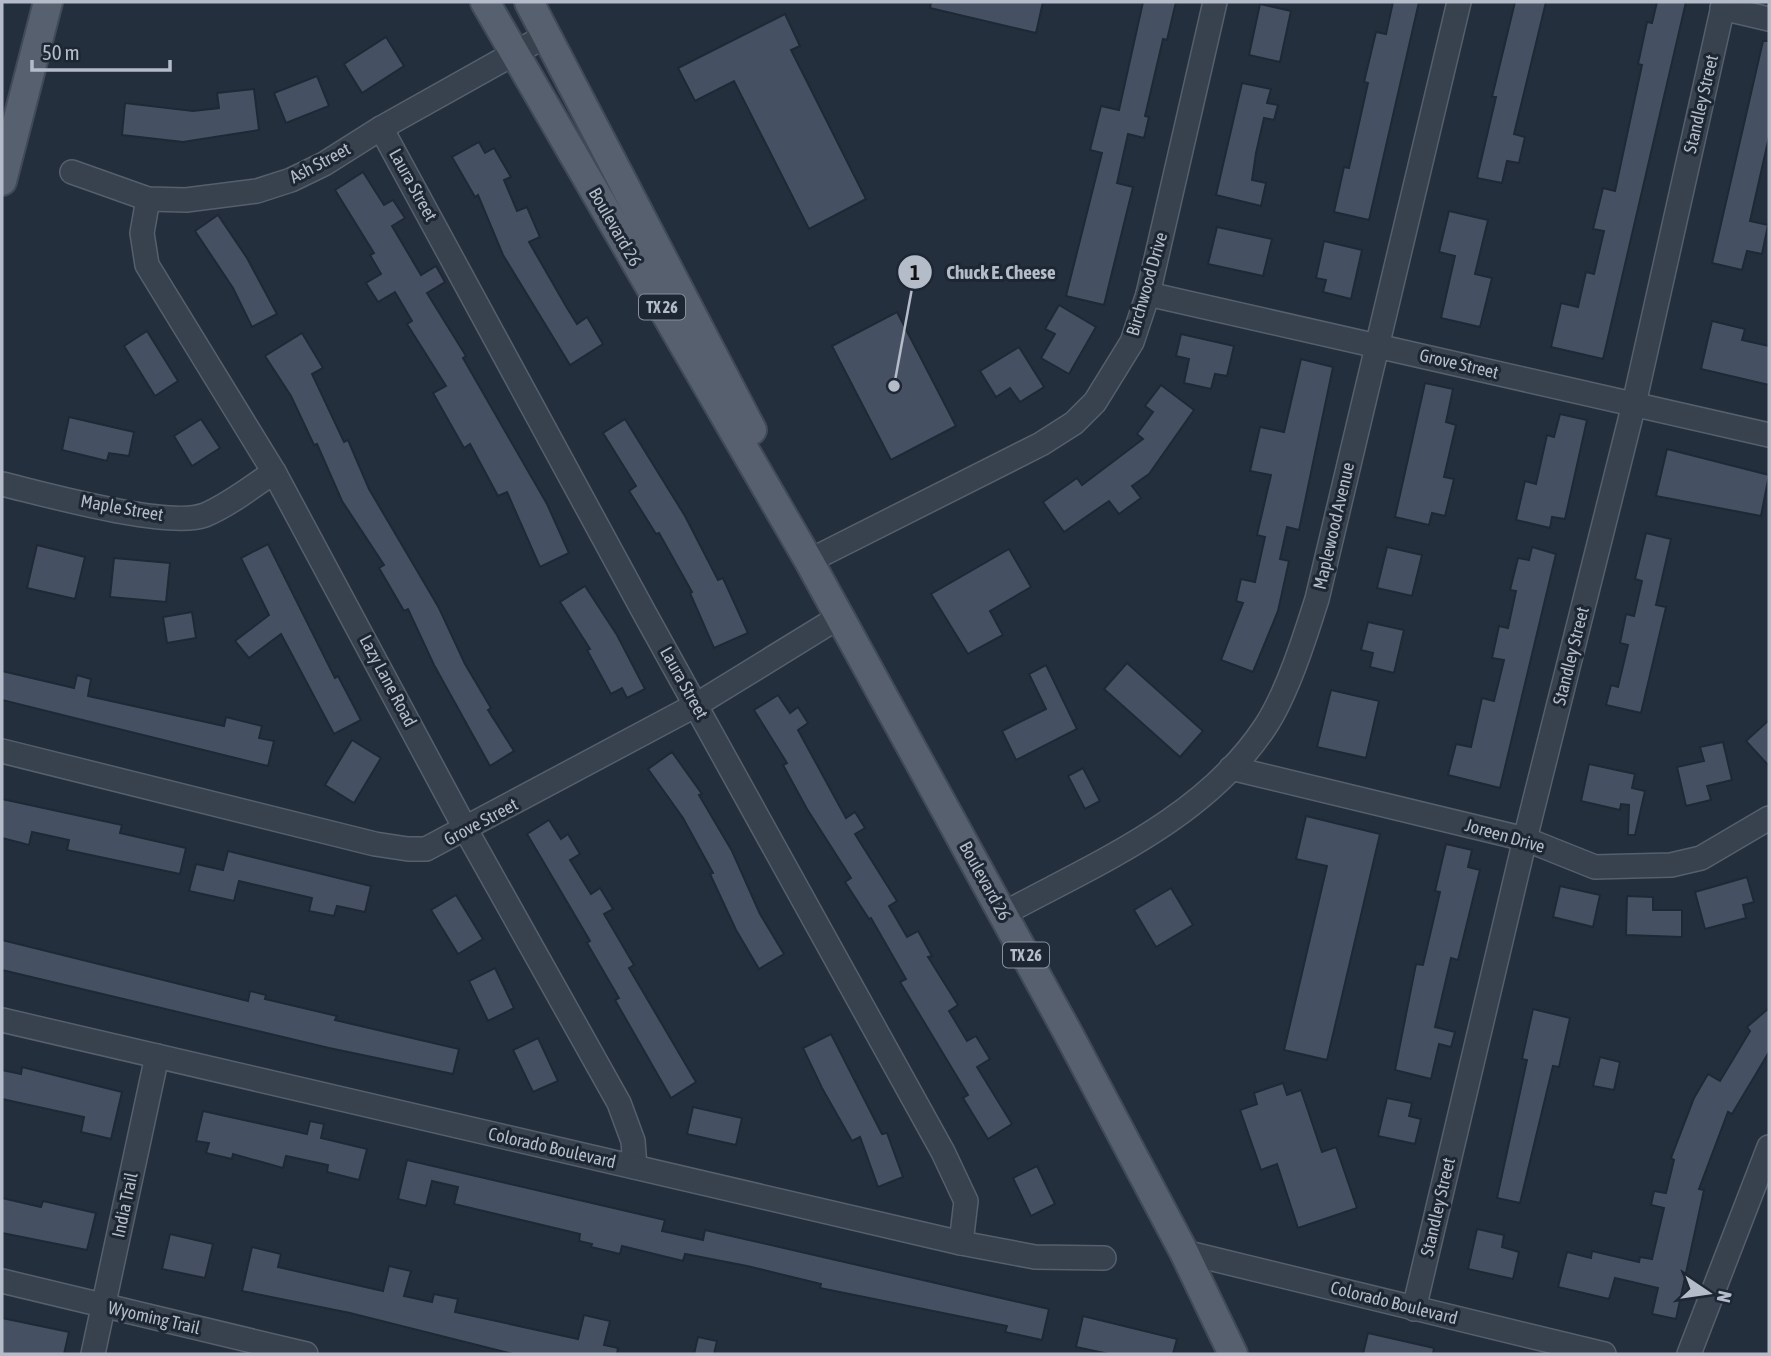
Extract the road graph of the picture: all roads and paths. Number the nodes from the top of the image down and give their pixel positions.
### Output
1 (48, 2) edge
2 (485, 2) edge
3 (529, 2) edge
4 (1215, 2) edge
5 (1459, 2) edge
6 (1723, 5) edge
7 (1769, 19) edge
8 (547, 36) junction
9 (514, 54) junction
10 (381, 128) junction
11 (72, 172) dead end
12 (2, 181) edge
13 (148, 200) junction
14 (1148, 294) junction
15 (1375, 345) junction
16 (1634, 404) junction
17 (1769, 435) edge
18 (274, 472) junction
19 (2, 484) edge
20 (809, 561) junction
21 (839, 617) junction
22 (696, 705) junction
23 (2, 751) edge
24 (1231, 768) junction
25 (1769, 818) edge
26 (466, 830) junction
27 (1525, 839) junction
28 (1003, 914) junction
29 (2, 1020) edge
30 (157, 1056) junction
31 (1769, 1147) edge
32 (635, 1167) junction
33 (961, 1243) junction
34 (1184, 1252) junction
35 (1104, 1258) dead end
36 (2, 1281) edge
37 (104, 1306) junction
38 (1414, 1309) junction
39 (93, 1354) edge
40 (306, 1354) edge
41 (1233, 1354) edge
42 (1604, 1354) edge
43 (1689, 1354) edge

1 - 12 main road
2 - 9 main road, Boulevard 26 / TX 26
3 - 8 main road, Boulevard 26 / TX 26
4 - 14 street, Birchwood Drive
5 - 15 street, Maplewood Avenue
6 - 7 street
6 - 16 street, Standley Street
8 - 9 street, Ash Street
8 - 20 main road, Boulevard 26 / TX 26
9 - 10 street, Ash Street
9 - 20 main road, Boulevard 26 / TX 26
10 - 13 street, Ash Street
10 - 22 street, Laura Street
11 - 13 street, Ash Street
13 - 18 street, Lazy Lane Road
14 - 15 street, Grove Street
14 - 20 street, Birchwood Drive
15 - 16 street, Grove Street
15 - 24 street, Maplewood Avenue
16 - 17 street, Grove Street
16 - 27 street, Standley Street
18 - 19 street, Maple Street
18 - 26 street, Lazy Lane Road
20 - 21 main road, Boulevard 26 / TX 26
21 - 22 street, Grove Street
21 - 28 main road, Boulevard 26 / TX 26
22 - 26 street, Grove Street
22 - 33 street, Laura Street
23 - 26 street, Grove Street
24 - 27 street, Joreen Drive
24 - 28 street, Maplewood Avenue
25 - 27 street, Joreen Drive
26 - 32 street, Lazy Lane Road
27 - 38 street, Standley Street
28 - 34 main road, Boulevard 26 / TX 26
29 - 30 street, Colorado Boulevard
30 - 32 street, Colorado Boulevard
30 - 37 street, India Trail
31 - 43 street
32 - 33 street, Colorado Boulevard
33 - 35 street, Colorado Boulevard
34 - 38 street, Colorado Boulevard
34 - 41 main road, Boulevard 26 / TX 26
36 - 37 street, Wyoming Trail
37 - 39 street, India Trail
37 - 40 street, Wyoming Trail
38 - 42 street, Colorado Boulevard

